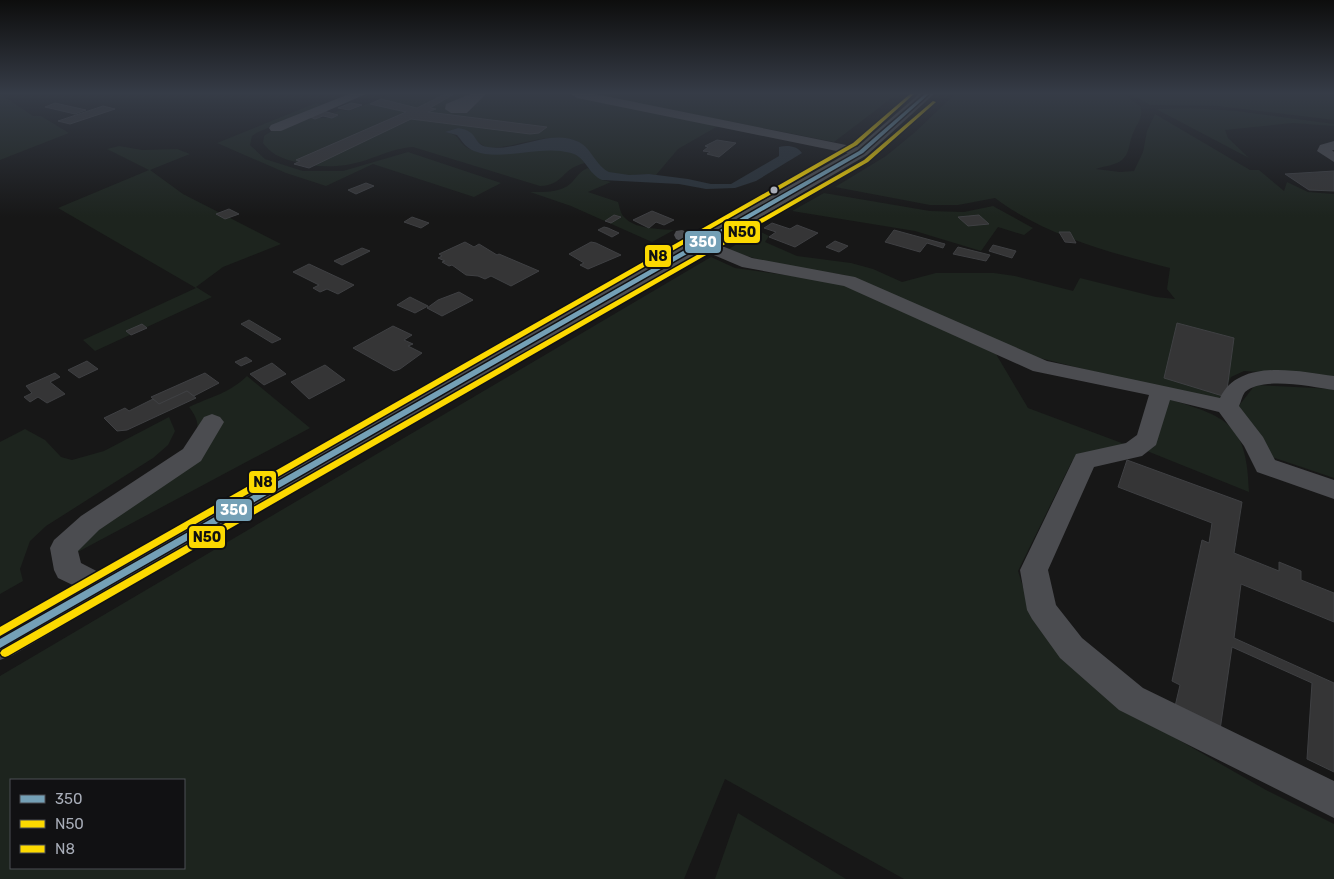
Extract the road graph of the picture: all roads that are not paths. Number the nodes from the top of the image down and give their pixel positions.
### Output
1 (778, 135) edge
2 (880, 135) edge
3 (1334, 145) edge
4 (861, 152) junction
5 (1334, 158) edge
6 (691, 239) junction
7 (1334, 383) edge
8 (1160, 391) junction
9 (1227, 407) junction
10 (212, 422) dead end
11 (1334, 490) edge
12 (102, 587) junction
13 (0, 644) edge
14 (1334, 800) edge

1 - 4 street
2 - 4 main road
3 - 5 street
4 - 6 main road
6 - 8 street
6 - 12 main road
7 - 9 street
8 - 9 street
8 - 14 street
9 - 11 street
10 - 12 street
12 - 13 main road

